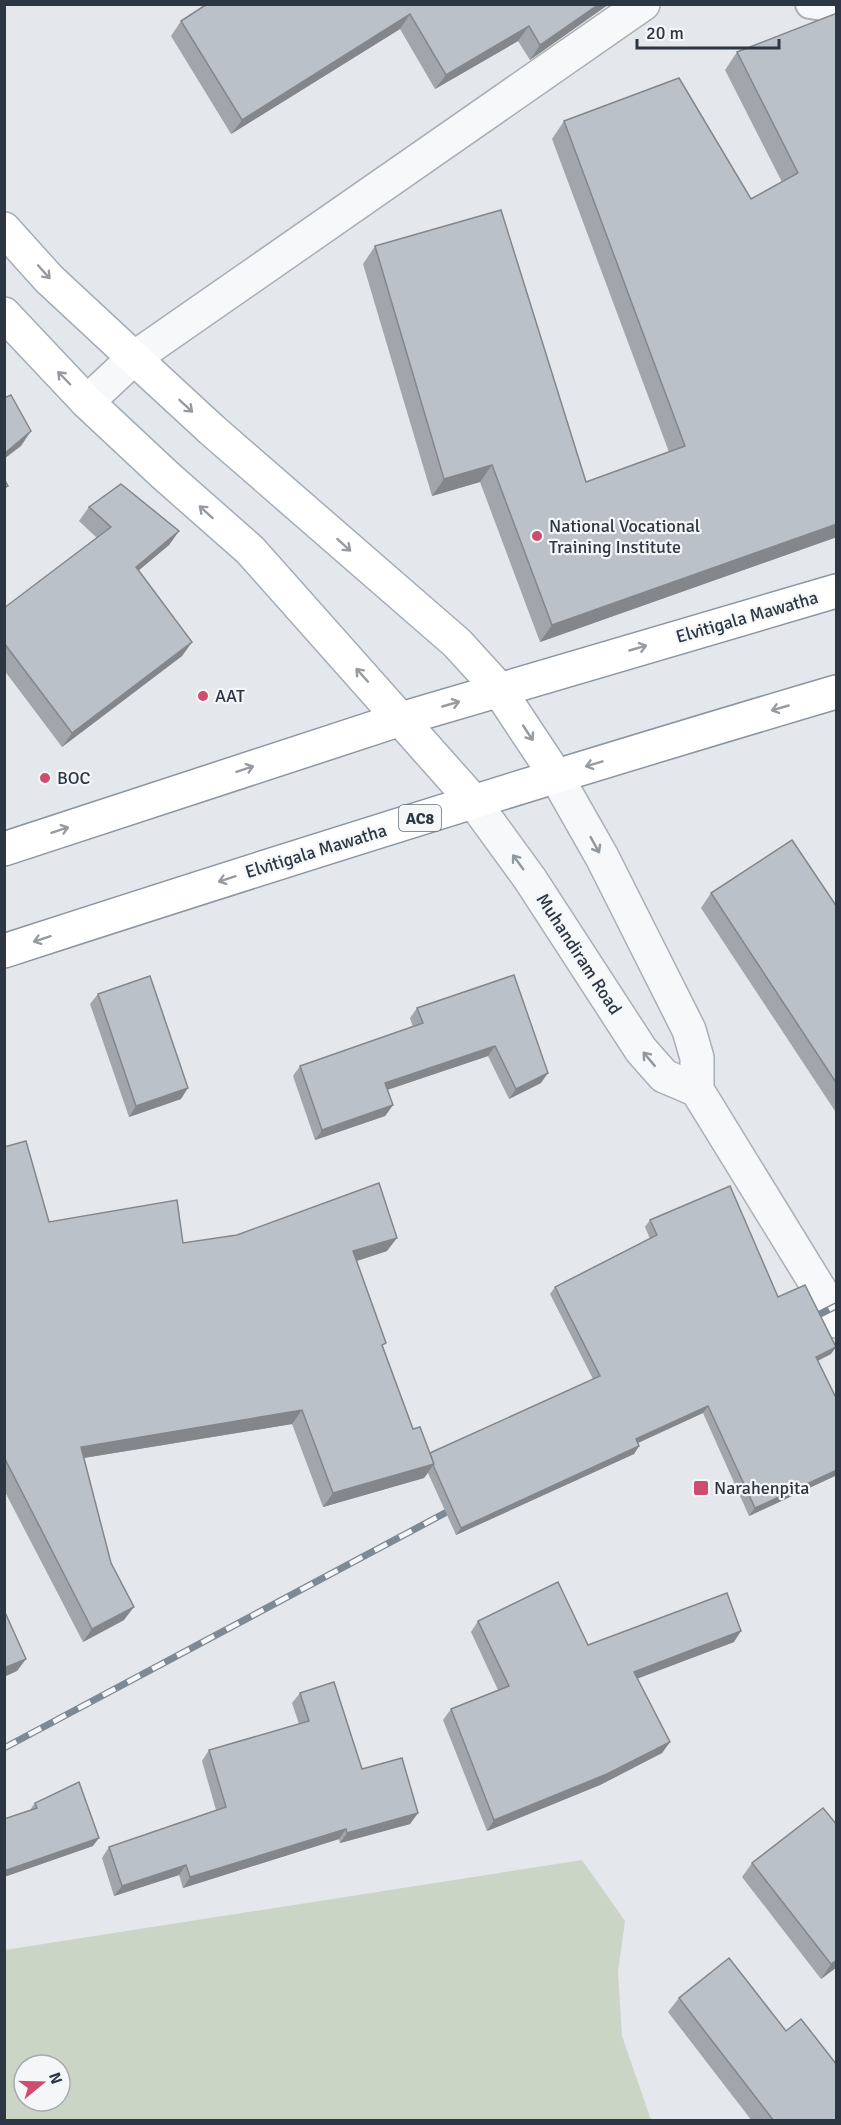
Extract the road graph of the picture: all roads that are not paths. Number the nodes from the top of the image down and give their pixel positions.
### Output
1 (643, 4) edge
2 (810, 4) edge
3 (837, 14) edge
4 (4, 229) edge
5 (9, 330) edge
6 (134, 358) junction
7 (87, 402) junction
8 (837, 591) edge
9 (500, 690) junction
10 (837, 692) edge
11 (401, 719) junction
12 (556, 776) junction
13 (474, 802) junction
14 (4, 849) edge
15 (4, 951) edge
16 (697, 1090) junction
17 (837, 1321) edge

1 - 6 street
2 - 3 lane
4 -> 6 main road
7 -> 5 main road
6 - 7 street
6 -> 9 main road
11 -> 7 main road
9 -> 8 main road, Elvitigala Mawatha
11 -> 9 main road, Elvitigala Mawatha
9 -> 12 main road
10 -> 12 main road, Elvitigala Mawatha / AC8
11 - 13 main road
14 -> 11 main road, Elvitigala Mawatha
12 - 13 main road, Elvitigala Mawatha / AC8
12 -> 16 street
13 -> 15 main road, Elvitigala Mawatha / AC8
16 -> 13 street, Muhandiram Road
16 - 17 street

